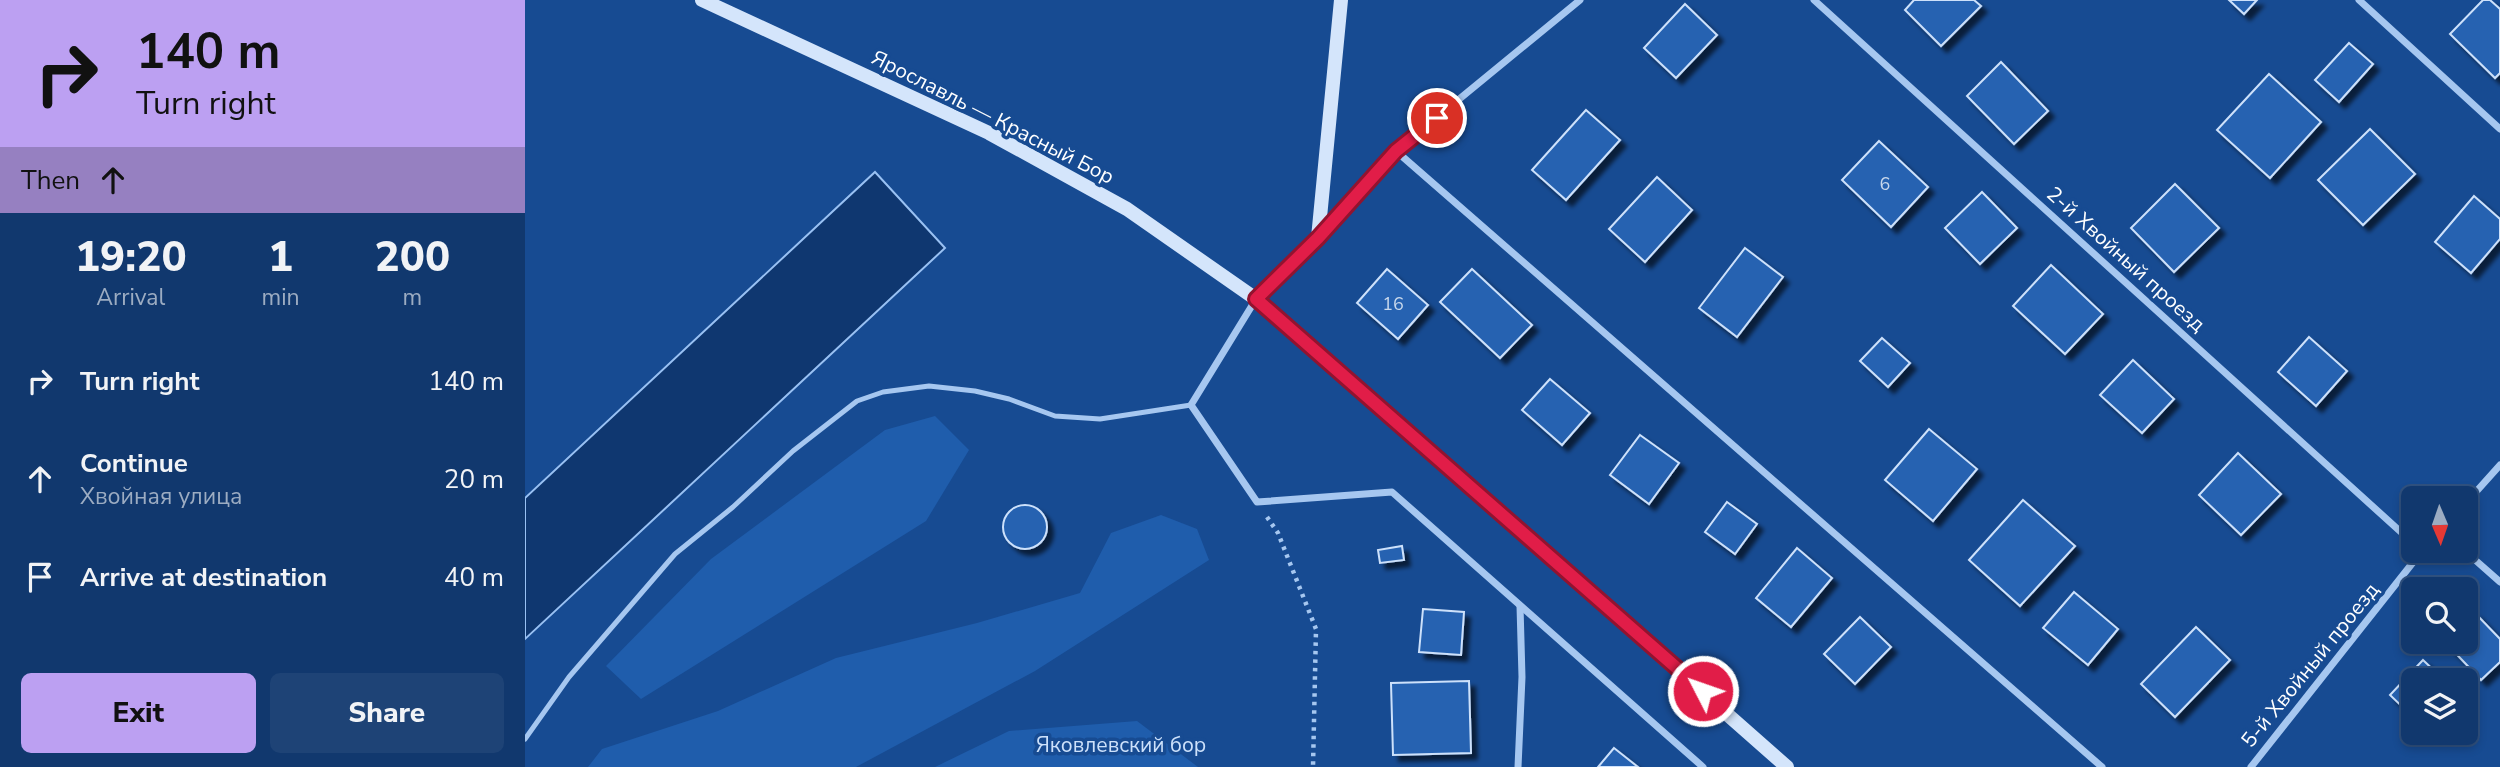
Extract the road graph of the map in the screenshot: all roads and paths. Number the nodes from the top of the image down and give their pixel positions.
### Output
1 (702, 0) edge
2 (1341, 0) edge
3 (1580, 0) edge
4 (1814, 0) edge
5 (2359, 0) edge
6 (2500, 129) edge
7 (1396, 151) junction
8 (1318, 238) junction
9 (1256, 299) junction
10 (1191, 405) junction
11 (2500, 465) edge
12 (2478, 490) edge
13 (1257, 502) junction
14 (2401, 532) edge
15 (2478, 563) edge
16 (2412, 564) edge
17 (2500, 582) edge
18 (1520, 606) junction
19 (525, 738) edge
20 (1313, 767) edge
21 (1518, 767) edge
22 (1703, 767) edge
23 (1787, 767) edge
24 (2102, 767) edge
25 (2251, 767) edge

1 - 9 street, Ярославль — Красный Бор
2 - 8 street
3 - 7 street
4 - 14 street, 2-й Хвойный проезд
5 - 6 street
7 - 8 street
7 - 24 street
8 - 9 street
9 - 10 street
9 - 23 street, Ярославль — Красный Бор
10 - 13 street
10 - 19 lane
11 - 12 street
13 - 18 street
13 - 20 path
15 - 17 street
16 - 25 street, 5-й Хвойный проезд
18 - 21 street
18 - 22 street

